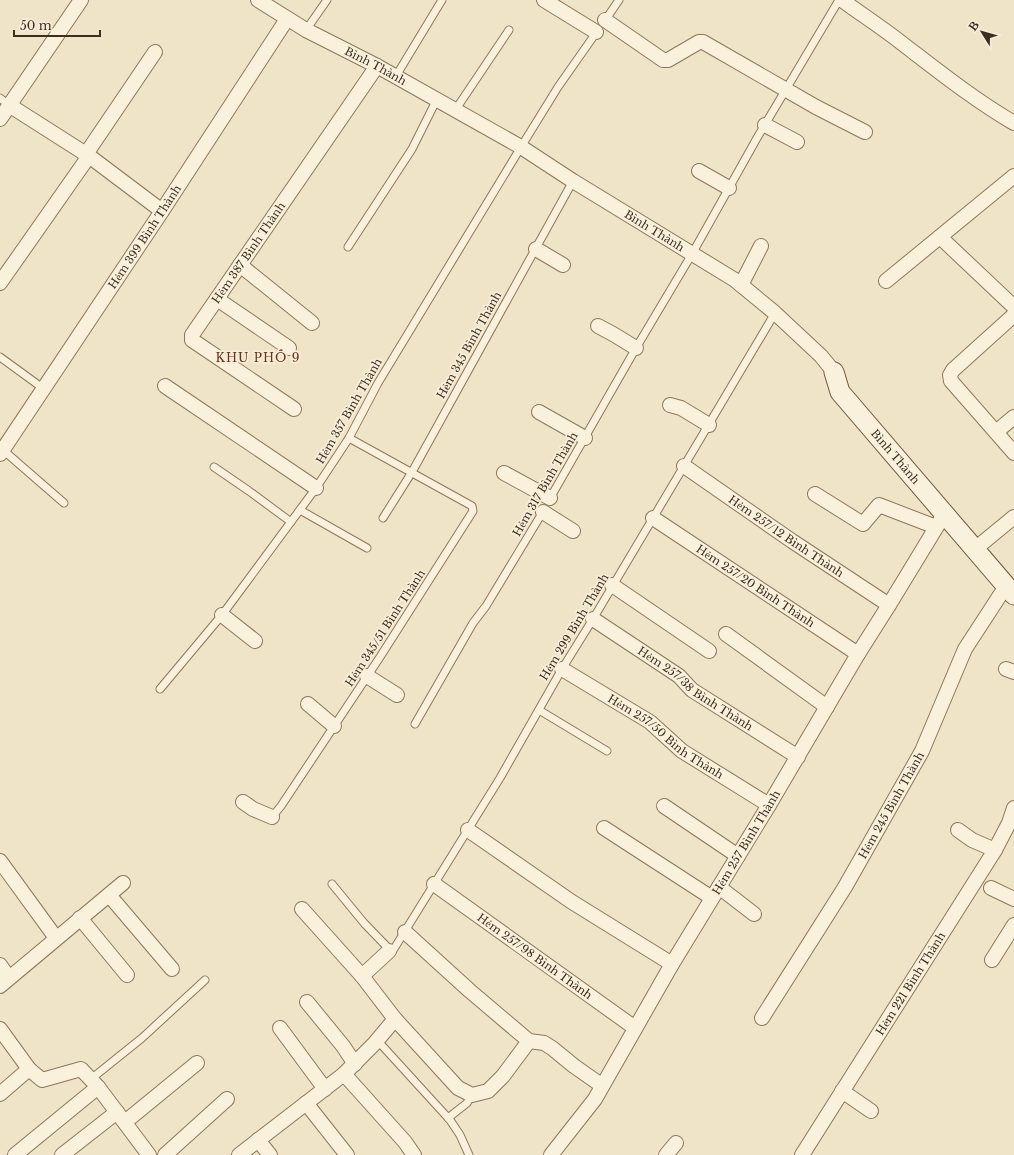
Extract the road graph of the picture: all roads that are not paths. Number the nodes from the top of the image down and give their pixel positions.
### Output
1 (81, 0) edge
2 (258, 0) edge
3 (327, 0) edge
4 (442, 0) edge
5 (544, 0) edge
6 (619, 0) edge
7 (838, 0) edge
8 (842, 0) edge
9 (287, 19) junction
10 (605, 20) junction
11 (306, 30) junction
12 (509, 30) dead end
13 (596, 32) junction
14 (155, 52) dead end
15 (377, 66) junction
16 (396, 76) junction
17 (786, 90) junction
18 (437, 98) junction
19 (5, 102) edge
20 (456, 110) junction
21 (0, 119) edge
22 (1014, 123) edge
23 (765, 125) junction
24 (865, 132) dead end
25 (797, 142) dead end
26 (520, 147) junction
27 (88, 155) junction
28 (699, 171) dead end
29 (1014, 177) edge
30 (573, 181) junction
31 (729, 188) junction
32 (162, 211) junction
33 (940, 237) junction
34 (761, 246) dead end
35 (348, 247) dead end
36 (536, 249) junction
37 (692, 254) junction
38 (240, 265) junction
39 (563, 265) dead end
40 (886, 281) dead end
41 (0, 284) edge
42 (741, 285) junction
43 (217, 299) junction
44 (1014, 307) edge
45 (775, 313) junction
46 (1014, 315) edge
47 (312, 323) dead end
48 (598, 326) dead end
49 (289, 348) dead end
50 (636, 348) junction
51 (0, 357) edge
52 (834, 372) joint
53 (165, 386) dead end
54 (44, 388) junction
55 (670, 405) dead end
56 (294, 409) dead end
57 (539, 412) dead end
58 (1014, 417) edge
59 (709, 425) junction
60 (996, 432) junction
61 (349, 438) junction
62 (585, 438) junction
63 (1, 452) edge
64 (1014, 453) edge
65 (684, 466) junction
66 (214, 468) dead end
67 (412, 472) junction
68 (504, 473) dead end
69 (316, 488) junction
70 (815, 494) dead end
71 (550, 498) junction
72 (64, 503) dead end
73 (300, 510) junction
74 (543, 512) junction
75 (1014, 517) edge
76 (383, 518) dead end
77 (653, 518) junction
78 (940, 520) junction
79 (291, 522) junction
80 (573, 531) dead end
81 (367, 548) dead end
82 (976, 549) junction
83 (612, 586) junction
84 (1010, 590) edge
85 (889, 605) junction
86 (222, 615) junction
87 (593, 618) junction
88 (726, 634) dead end
89 (255, 641) dead end
90 (709, 651) dead end
91 (858, 654) junction
92 (562, 669) junction
93 (367, 676) junction
94 (160, 689) dead end
95 (396, 695) dead end
96 (308, 704) dead end
97 (827, 707) junction
98 (539, 710) junction
99 (415, 724) dead end
100 (334, 726) junction
101 (607, 751) dead end
102 (798, 757) junction
103 (243, 802) dead end
104 (769, 805) junction
105 (664, 806) dead end
106 (1014, 808) edge
107 (272, 817) joint
108 (604, 828) dead end
109 (468, 830) junction
110 (958, 830) dead end
111 (995, 850) junction
112 (738, 856) junction
113 (0, 861) edge
114 (123, 883) dead end
115 (332, 884) dead end
116 (434, 884) junction
117 (991, 888) dead end
118 (716, 893) junction
119 (109, 895) junction
120 (1014, 900) edge
121 (302, 909) dead end
122 (754, 914) dead end
123 (80, 918) junction
124 (1014, 925) edge
125 (405, 932) junction
126 (56, 938) junction
127 (390, 952) junction
128 (992, 960) dead end
129 (672, 964) junction
130 (0, 965) edge
131 (172, 968) dead end
132 (127, 975) dead end
133 (362, 976) junction
134 (204, 980) dead end
135 (4, 982) edge
136 (307, 1002) dead end
137 (762, 1018) dead end
138 (395, 1019) junction
139 (280, 1028) dead end
140 (635, 1028) junction
141 (0, 1029) edge
142 (377, 1040) junction
143 (529, 1041) junction
144 (197, 1063) dead end
145 (355, 1064) junction
146 (29, 1069) junction
147 (344, 1074) junction
148 (95, 1083) junction
149 (602, 1085) junction
150 (325, 1089) junction
151 (842, 1091) junction
152 (0, 1094) edge
153 (472, 1095) junction
154 (227, 1099) dead end
155 (306, 1103) junction
156 (871, 1111) dead end
157 (121, 1117) junction
158 (448, 1118) junction
159 (258, 1140) junction
160 (676, 1143) dead end
161 (145, 1153) edge
162 (15, 1155) edge
163 (62, 1155) edge
164 (165, 1155) edge
165 (239, 1155) edge
166 (270, 1155) edge
167 (347, 1155) edge
168 (414, 1155) edge
169 (469, 1155) edge
170 (552, 1155) edge
171 (666, 1155) edge
172 (802, 1155) edge

1 - 19 street
2 - 9 street, Bình Thành
3 - 11 lane
4 - 16 lane
5 - 13 street
6 - 10 lane, Hẻm 357 Bình Thành
7 - 17 lane, Hẻm 317 Bình Thành
8 - 22 street
9 - 11 street, Bình Thành
9 - 32 street, Hẻm 399 Bình Thành
10 - 13 lane, Hẻm 357 Bình Thành
10 - 17 street
11 - 15 street, Bình Thành
12 - 20 lane
13 - 26 lane, Hẻm 357 Bình Thành
14 - 27 street
15 - 16 street, Bình Thành
15 - 38 street, Hẻm 387 Bình Thành
16 - 18 street, Bình Thành
17 - 23 lane, Hẻm 317 Bình Thành
17 - 24 street
18 - 20 street, Bình Thành
18 - 35 lane
19 - 21 street
19 - 27 street
20 - 26 street, Bình Thành
23 - 25 street
23 - 31 lane, Hẻm 317 Bình Thành
26 - 30 street, Bình Thành
26 - 61 lane, Hẻm 357 Bình Thành
27 - 32 street
27 - 41 street
28 - 31 street
29 - 33 street
30 - 36 lane, Hẻm 345 Bình Thành
30 - 37 street, Bình Thành
31 - 37 lane, Hẻm 317 Bình Thành
32 - 54 street, Hẻm 399 Bình Thành
33 - 40 street
33 - 44 street
34 - 42 street
36 - 39 street
36 - 67 lane, Hẻm 345 Bình Thành
37 - 42 street, Bình Thành
37 - 50 lane, Hẻm 317 Bình Thành
38 - 43 street, Hẻm 387 Bình Thành
38 - 47 street
42 - 45 street, Bình Thành
43 - 49 street
43 - 56 street, Hẻm 387 Bình Thành
45 - 52 street, Bình Thành
45 - 59 lane, Hẻm 299 Bình Thành
46 - 60 street
48 - 50 street
50 - 62 lane, Hẻm 317 Bình Thành
51 - 54 lane
52 - 78 street, Bình Thành
53 - 69 street
54 - 63 street, Hẻm 399 Bình Thành
55 - 59 street
57 - 62 street
58 - 60 street
59 - 65 lane, Hẻm 299 Bình Thành
60 - 64 street
61 - 67 lane, Hẻm 345/51 Bình Thành
61 - 69 lane, Hẻm 357 Bình Thành
62 - 71 lane, Hẻm 317 Bình Thành
63 - 72 lane
65 - 77 lane, Hẻm 299 Bình Thành
65 - 85 street, Hẻm 257/12 Bình Thành
66 - 79 lane
67 - 76 lane, Hẻm 345 Bình Thành
67 - 93 lane, Hẻm 345/51 Bình Thành
68 - 71 street
69 - 73 lane, Hẻm 357 Bình Thành
70 - 78 street
71 - 74 lane, Hẻm 317 Bình Thành
73 - 79 lane, Hẻm 357 Bình Thành
73 - 81 lane
74 - 80 street
74 - 99 lane, Hẻm 317 Bình Thành
75 - 82 street
77 - 83 lane, Hẻm 299 Bình Thành
77 - 91 street, Hẻm 257/20 Bình Thành
78 - 82 street, Bình Thành
78 - 85 street, Hẻm 257 Bình Thành
79 - 86 lane, Hẻm 357 Bình Thành
82 - 84 street, Bình Thành
83 - 87 lane, Hẻm 299 Bình Thành
83 - 90 street
84 - 137 street, Hẻm 245 Bình Thành
85 - 91 street, Hẻm 257 Bình Thành
86 - 89 street
86 - 94 lane, Hẻm 357 Bình Thành
87 - 92 lane, Hẻm 299 Bình Thành
87 - 102 street, Hẻm 257/38 Bình Thành
88 - 97 street
91 - 97 street, Hẻm 257 Bình Thành
92 - 98 lane, Hẻm 299 Bình Thành
92 - 104 street, Hẻm 257/50 Bình Thành
93 - 95 street
93 - 100 lane, Hẻm 345/51 Bình Thành
96 - 100 street
97 - 102 street, Hẻm 257 Bình Thành
98 - 101 lane
98 - 109 lane, Hẻm 299 Bình Thành
100 - 107 lane, Hẻm 345/51 Bình Thành
102 - 104 street, Hẻm 257 Bình Thành
103 - 107 street
104 - 112 street, Hẻm 257 Bình Thành
105 - 112 street
106 - 111 street, Hẻm 221 Bình Thành
108 - 118 street
109 - 116 lane, Hẻm 299 Bình Thành
109 - 129 street
110 - 111 street
111 - 151 street, Hẻm 221 Bình Thành
112 - 118 street, Hẻm 257 Bình Thành
113 - 126 street
114 - 119 street
115 - 127 lane
116 - 125 lane, Hẻm 299 Bình Thành
116 - 140 street, Hẻm 257/98 Bình Thành
117 - 120 street
118 - 122 street
118 - 129 street, Hẻm 257 Bình Thành
119 - 123 street
119 - 131 street
121 - 133 street
123 - 126 street
123 - 132 street
124 - 128 street
125 - 127 lane, Hẻm 299 Bình Thành
125 - 143 street
126 - 135 street
127 - 133 street
129 - 140 street, Hẻm 257 Bình Thành
130 - 135 street
133 - 138 street
134 - 148 lane
136 - 145 street
138 - 142 street
138 - 153 street
139 - 150 street
140 - 149 street, Hẻm 257 Bình Thành
141 - 146 street
142 - 145 street
142 - 158 lane
143 - 149 street
143 - 153 street
144 - 157 street
145 - 147 street
146 - 148 street
146 - 152 street
147 - 150 street
147 - 168 street
148 - 157 street
148 - 162 street
149 - 170 street, Hẻm 257 Bình Thành
150 - 155 street
151 - 156 street
151 - 172 street, Hẻm 221 Bình Thành
153 - 158 lane
154 - 164 street
155 - 159 street
155 - 167 street
157 - 161 street
157 - 163 street
158 - 169 lane
159 - 165 street
159 - 166 street
160 - 171 street

